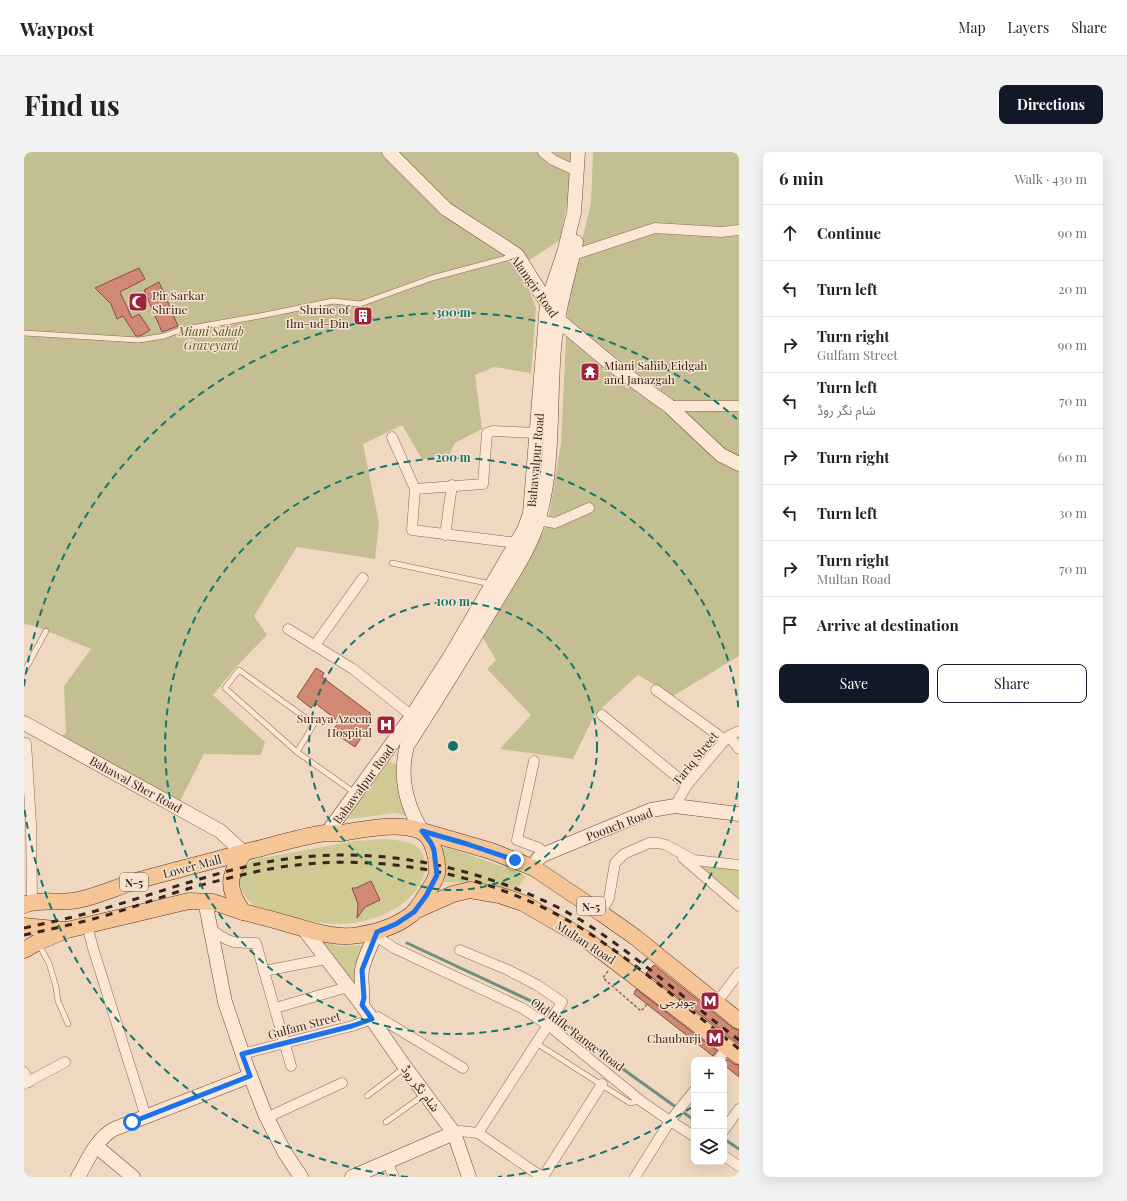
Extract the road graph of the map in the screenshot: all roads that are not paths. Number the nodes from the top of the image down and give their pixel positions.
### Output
1 (389, 152) edge
2 (543, 152) edge
3 (578, 152) edge
4 (586, 152) edge
5 (577, 171) junction
6 (739, 230) edge
7 (517, 255) junction
8 (573, 255) junction
9 (547, 303) junction
10 (557, 319) junction
11 (24, 333) edge
12 (669, 406) junction
13 (739, 406) edge
14 (537, 433) junction
15 (392, 437) dead end
16 (739, 464) edge
17 (452, 485) junction
18 (415, 489) junction
19 (589, 508) dead end
20 (538, 520) junction
21 (445, 535) junction
22 (516, 543) junction
23 (392, 563) dead end
24 (363, 578) dead end
25 (492, 584) junction
26 (288, 629) dead end
27 (46, 631) dead end
28 (315, 645) junction
29 (24, 672) edge
30 (656, 690) dead end
31 (602, 714) dead end
32 (412, 716) junction
33 (29, 725) edge
34 (739, 732) edge
35 (727, 738) junction
36 (25, 743) edge
37 (739, 749) edge
38 (297, 752) junction
39 (534, 761) dead end
40 (687, 785) junction
41 (356, 793) junction
42 (675, 806) junction
43 (739, 814) edge
44 (422, 831) junction
45 (327, 833) junction
46 (674, 850) junction
47 (244, 853) junction
48 (545, 854) junction
49 (739, 865) edge
50 (534, 868) junction
51 (197, 901) junction
52 (27, 902) edge
53 (739, 906) edge
54 (242, 912) junction
55 (414, 912) junction
56 (601, 913) junction
57 (87, 925) junction
58 (24, 926) edge
59 (210, 928) junction
60 (303, 928) junction
61 (67, 930) junction
62 (377, 932) junction
63 (31, 946) edge
64 (460, 950) dead end
65 (326, 959) junction
66 (264, 971) junction
67 (739, 973) edge
68 (348, 987) junction
69 (717, 1002) junction
70 (362, 1005) junction
71 (274, 1008) junction
72 (372, 1019) junction
73 (739, 1020) edge
74 (550, 1023) junction
75 (68, 1024) dead end
76 (285, 1043) junction
77 (536, 1043) junction
78 (733, 1051) edge
79 (242, 1054) junction
80 (723, 1057) edge
81 (65, 1062) dead end
82 (291, 1066) dead end
83 (405, 1067) junction
84 (463, 1068) dead end
85 (24, 1072) edge
86 (250, 1076) junction
87 (27, 1083) edge
88 (342, 1084) dead end
89 (602, 1084) junction
90 (693, 1093) edge
91 (425, 1094) junction
92 (367, 1096) dead end
93 (641, 1101) junction
94 (739, 1109) edge
95 (146, 1117) junction
96 (266, 1118) junction
97 (671, 1120) junction
98 (386, 1122) dead end
99 (725, 1129) edge
100 (478, 1132) junction
101 (454, 1133) junction
102 (691, 1134) edge
103 (96, 1146) junction
104 (727, 1158) edge
105 (387, 1162) junction
106 (739, 1166) edge
107 (78, 1177) edge
108 (133, 1177) edge
109 (301, 1177) edge
110 (352, 1177) edge
111 (394, 1177) edge
112 (469, 1177) edge
113 (542, 1177) edge
114 (635, 1177) edge

1 - 7 main road, Alamgir Road
2 - 5 street
3 - 5 main road, Bahawalpur Road
4 - 8 main road, Bahawalpur Road
5 - 9 main road, Bahawalpur Road
6 - 8 street
7 - 9 main road, Alamgir Road
7 - 11 lane
8 - 10 main road, Bahawalpur Road
9 - 10 main road, Alamgir Road
9 - 14 main road, Bahawalpur Road
10 - 12 main road, Alamgir Road
10 - 20 main road, Bahawalpur Road
12 - 13 street
12 - 16 main road, Alamgir Road
14 - 17 street
14 - 22 main road, Bahawalpur Road
15 - 18 street
17 - 18 street
17 - 21 street
18 - 21 street
19 - 20 street
20 - 44 main road, Bahawalpur Road
21 - 22 street
22 - 25 main road, Bahawalpur Road
23 - 25 lane
24 - 28 street
25 - 32 main road, Bahawalpur Road
26 - 28 street
27 - 29 lane
28 - 32 street
30 - 35 street
31 - 40 street
32 - 41 main road, Bahawalpur Road
33 - 36 street
33 - 47 main road, Bahawal Sher Road
34 - 35 street, Tariq Street
35 - 37 street
35 - 40 street, Tariq Street
36 - 52 street
38 - 38 lane
38 - 41 lane
39 - 48 street
40 - 42 street, Tariq Street
41 - 45 main road, Bahawalpur Road
42 - 43 main road, Poonch Road
42 - 48 main road, Poonch Road
44 - 45 main road, N-5
44 - 50 main road, N-5
44 - 55 main road, N-5
45 - 47 main road, N-5
46 - 49 street
46 - 53 street
46 - 56 street
47 - 52 main road, Lower Mall / N-5
47 - 54 main road
48 - 50 main road, Poonch Road
50 - 56 main road, N-5
51 - 54 main road, N-5
51 - 57 main road, N-5
51 - 59 main road
54 - 60 main road, N-5
55 - 62 main road, N-5
55 - 78 main road, Multan Road / N-5
56 - 69 main road, N-5
57 - 61 main road, N-5
57 - 95 street
58 - 61 main road
59 - 66 street
59 - 79 main road
60 - 62 main road, N-5
60 - 65 main road, شام نگر روڈ
61 - 63 main road, N-5
62 - 70 main road
62 - 74 street, Old Rifle Range Road
63 - 75 lane
64 - 74 street
65 - 66 street
65 - 68 main road, شام نگر روڈ
66 - 71 street
67 - 69 street
68 - 70 main road, شام نگر روڈ
68 - 71 street
69 - 73 main road, N-5
70 - 72 main road, شام نگر روڈ
71 - 76 street
72 - 76 street, Gulfam Street
72 - 83 main road, شام نگر روڈ
72 - 84 street
74 - 77 street
74 - 93 street, Old Rifle Range Road
76 - 79 street, Gulfam Street
76 - 82 street
77 - 89 lane
77 - 100 street
78 - 80 street
79 - 86 main road
81 - 87 street
83 - 91 main road, شام نگر روڈ
83 - 92 lane
85 - 87 street
86 - 95 main road
86 - 96 main road
88 - 96 street
89 - 93 lane
89 - 113 street
90 - 97 street
91 - 98 lane
91 - 101 main road, شام نگر روڈ
93 - 97 street, Old Rifle Range Road
94 - 99 street
95 - 103 main road
96 - 109 main road
97 - 102 street, Old Rifle Range Road
97 - 114 street
100 - 101 street
100 - 113 street
101 - 105 main road
101 - 112 main road, شام نگر روڈ
103 - 107 main road
103 - 108 main road
104 - 106 street
105 - 110 main road
105 - 111 street

